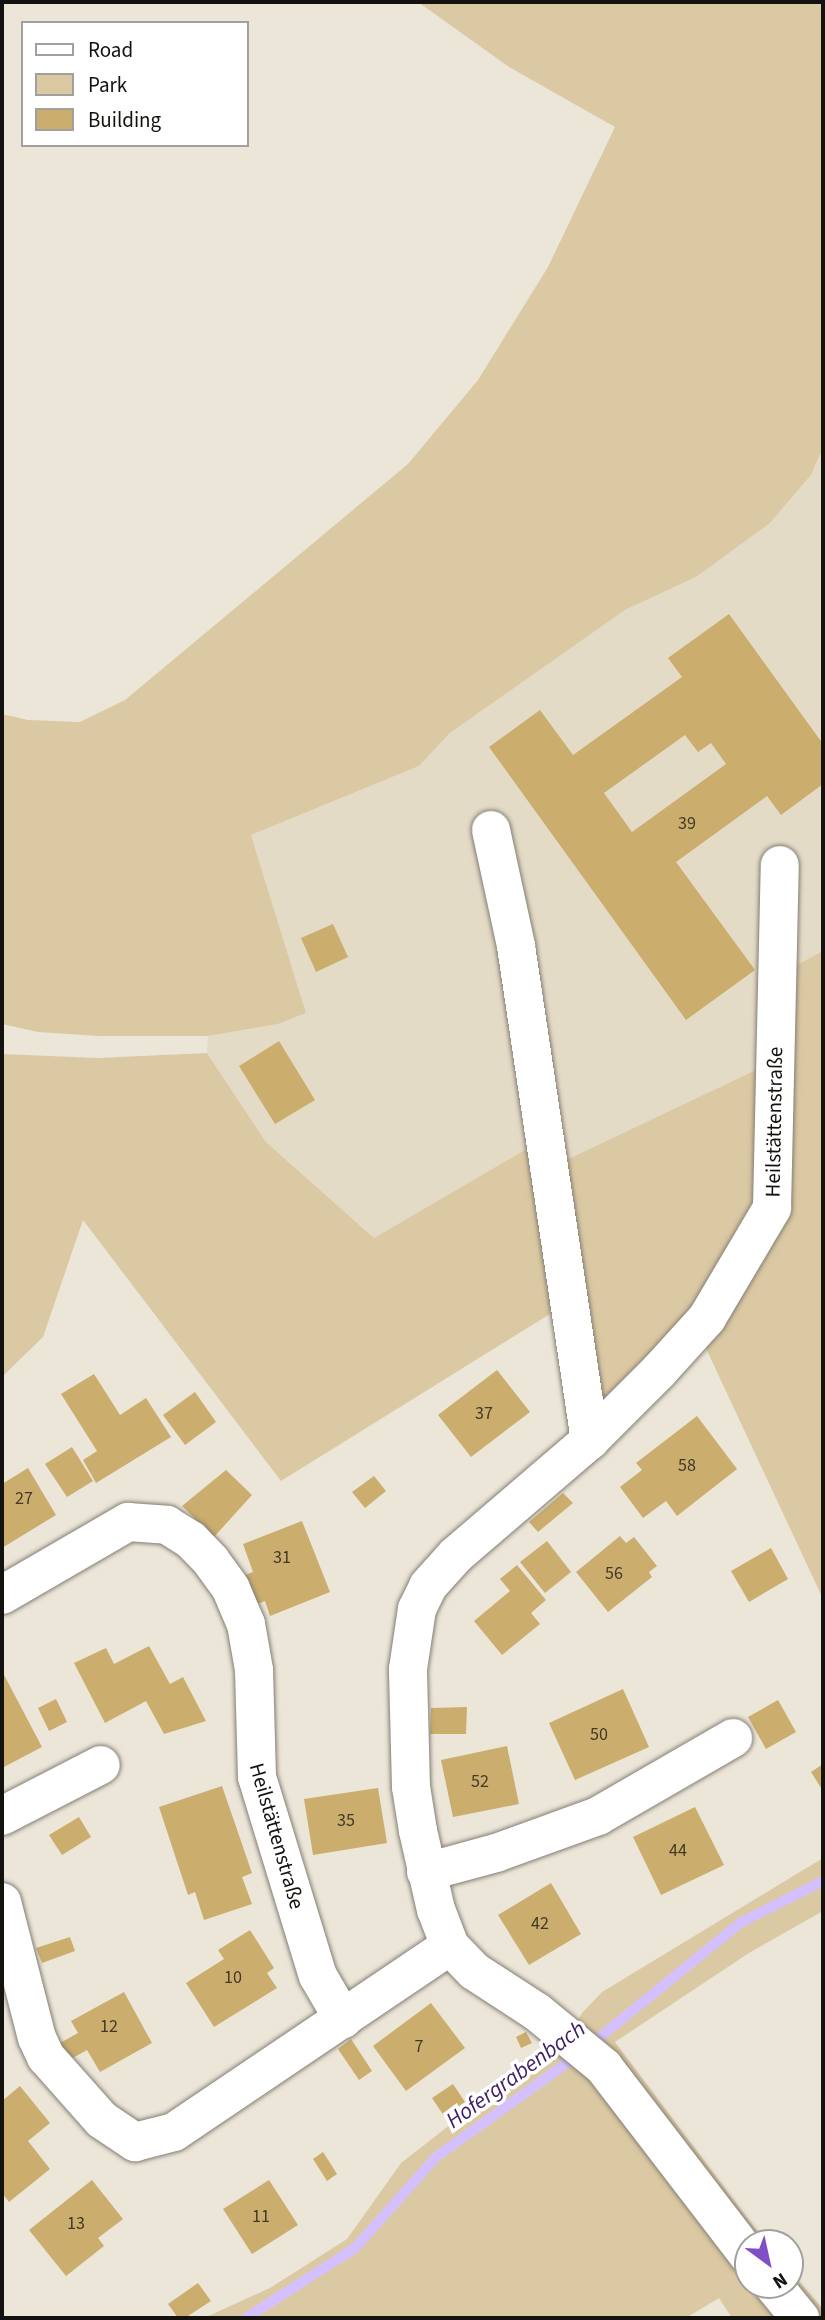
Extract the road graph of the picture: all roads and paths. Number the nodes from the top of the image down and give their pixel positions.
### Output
1 (491, 830) dead end
2 (780, 865) dead end
3 (590, 1440) junction
4 (2, 1595) edge
5 (733, 1738) dead end
6 (101, 1765) dead end
7 (2, 1816) edge
8 (426, 1872) junction
9 (2, 1902) edge
10 (450, 1947) junction
11 (343, 2019) junction
12 (734, 2237) edge
13 (784, 2299) edge
14 (800, 2318) edge

1 - 3 street
2 - 3 street, Heilstättenstraße
3 - 8 street, Heilstättenstraße
4 - 11 street, Heilstättenstraße
5 - 8 street
6 - 7 street
8 - 10 street, Heilstättenstraße
9 - 11 street
10 - 11 street
10 - 12 street, Heilstättenstraße
13 - 14 street

